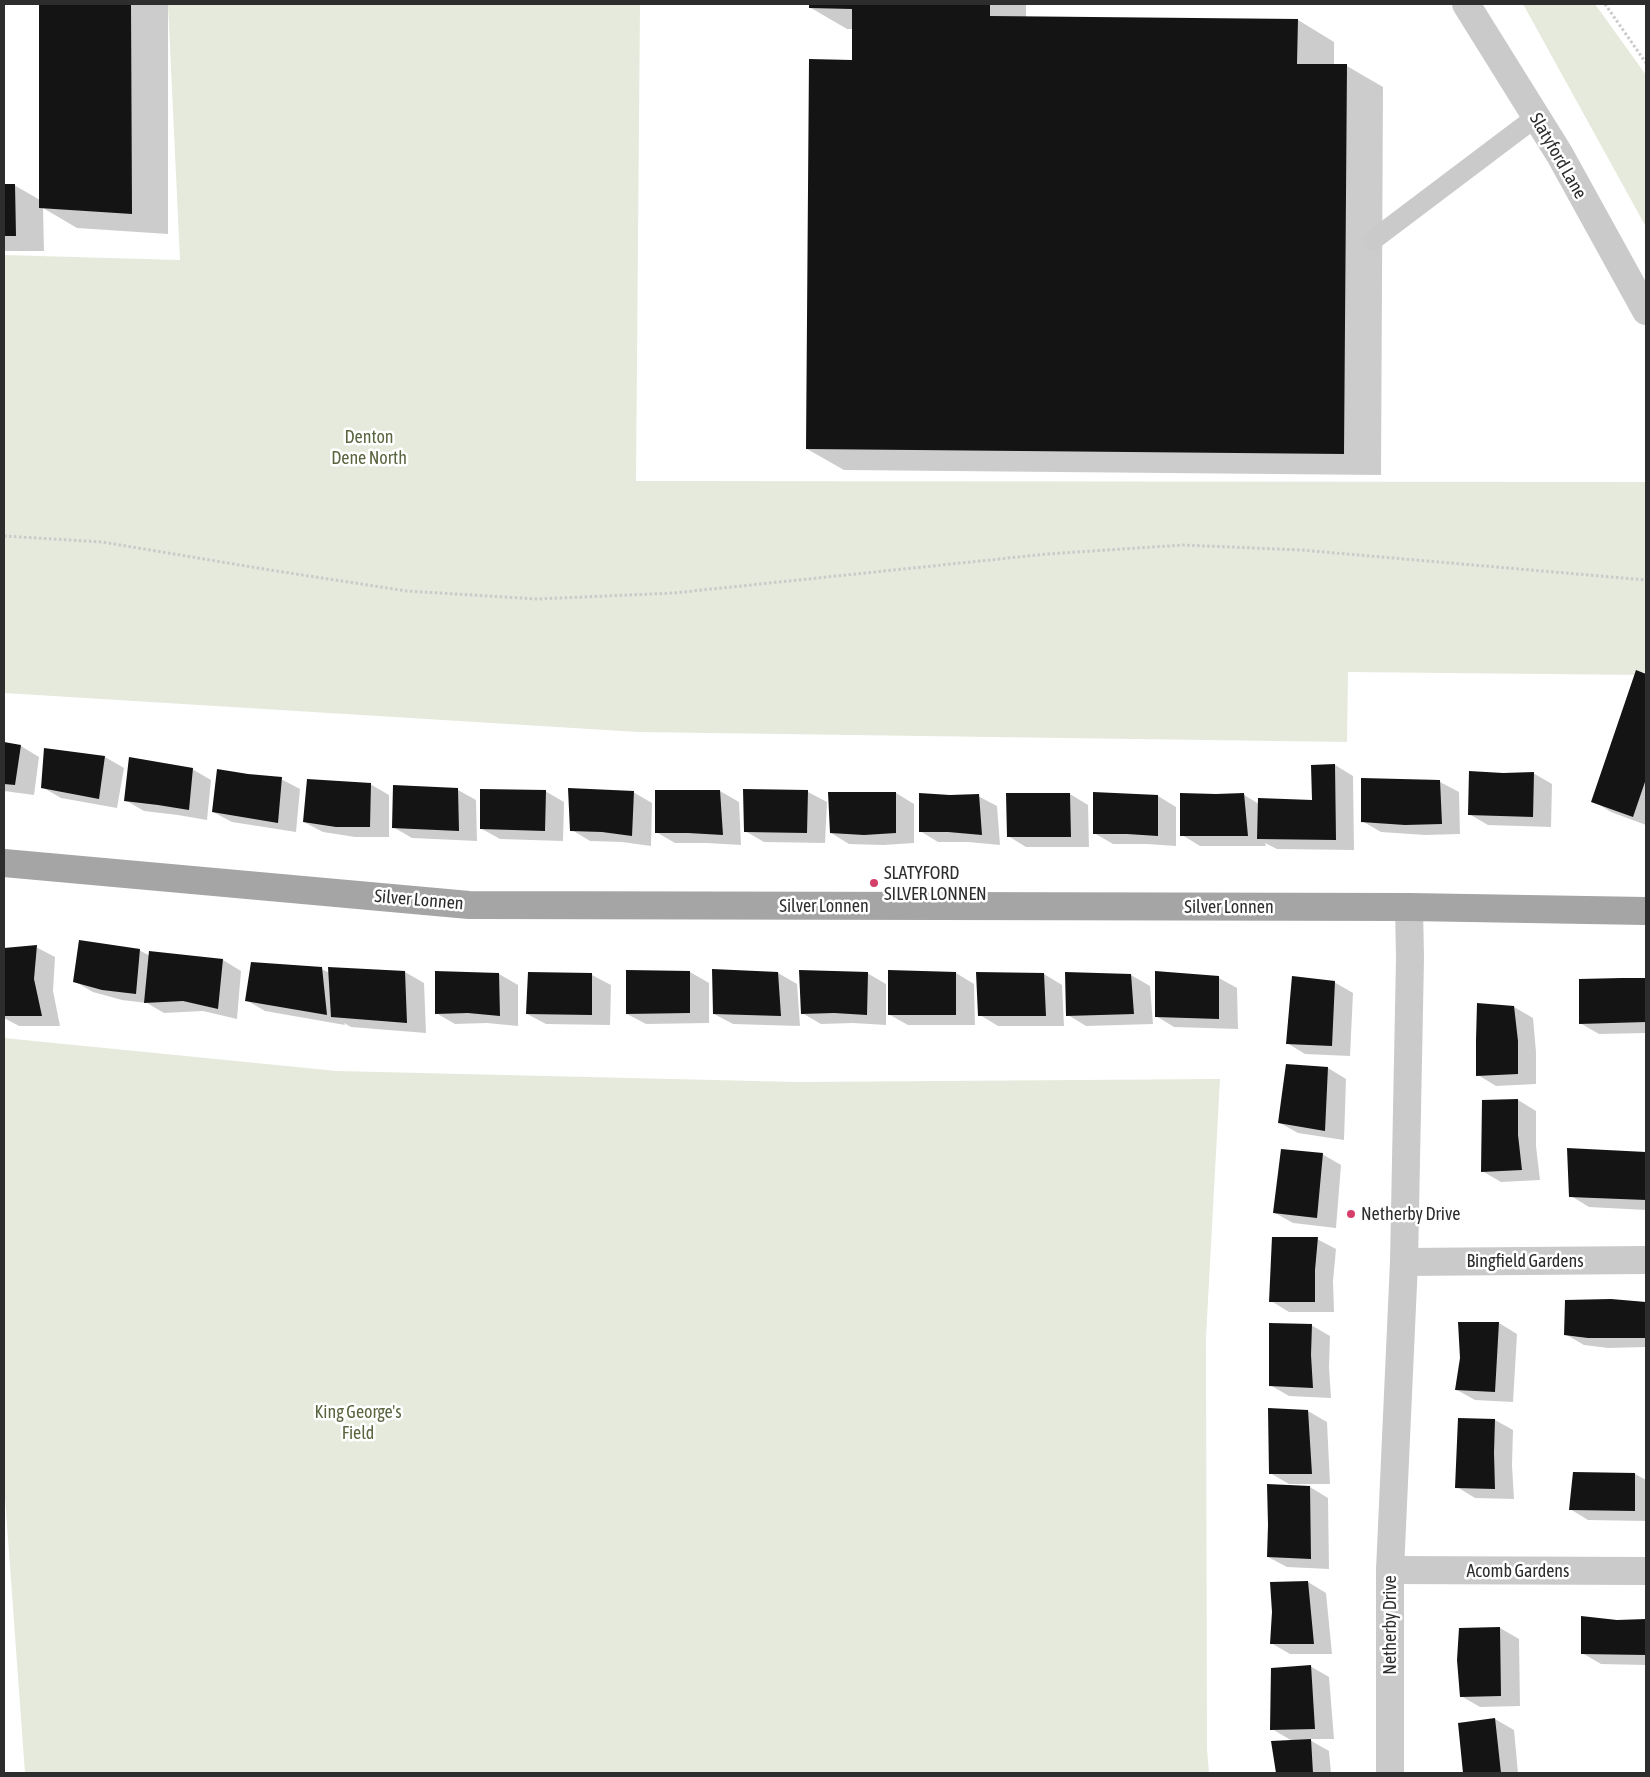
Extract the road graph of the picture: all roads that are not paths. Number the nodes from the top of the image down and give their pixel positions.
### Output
1 (1466, 4) edge
2 (1536, 118) junction
3 (1373, 240) dead end
4 (1646, 311) edge
5 (4, 863) edge
6 (1409, 907) junction
7 (1646, 911) edge
8 (1646, 1260) edge
9 (1404, 1262) junction
10 (1390, 1570) junction
11 (1646, 1572) edge
12 (1390, 1773) edge

1 - 2 street, Slatyford Lane
2 - 3 lane
2 - 4 street, Slatyford Lane
5 - 6 main road, Silver Lonnen
6 - 7 main road, Silver Lonnen
6 - 9 street, Netherby Drive
8 - 9 street, Bingfield Gardens
9 - 10 street, Netherby Drive
10 - 11 street, Acomb Gardens
10 - 12 street, Netherby Drive

